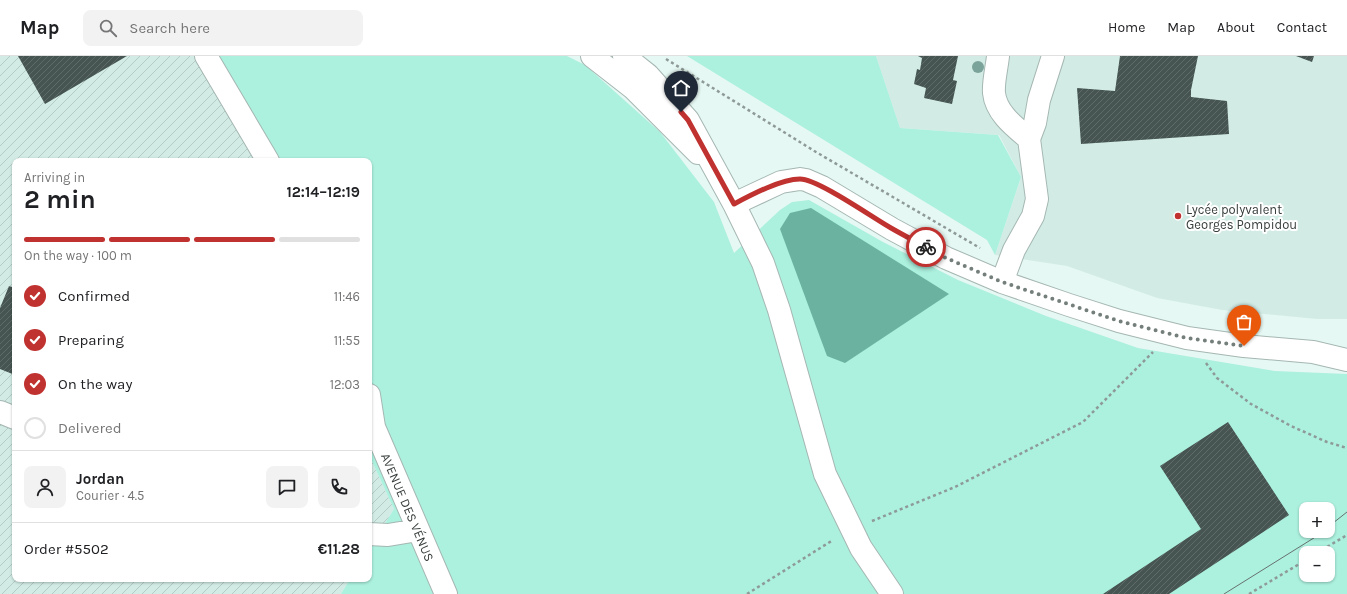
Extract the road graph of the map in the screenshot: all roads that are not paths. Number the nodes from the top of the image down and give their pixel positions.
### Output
1 (206, 56) edge
2 (592, 56) edge
3 (624, 56) edge
4 (998, 56) edge
5 (1052, 56) edge
6 (1029, 139) junction
7 (266, 158) edge
8 (716, 171) junction
9 (734, 204) junction
10 (997, 280) junction
11 (1347, 348) edge
12 (1313, 352) junction
13 (1347, 360) edge
14 (0, 412) edge
15 (372, 414) edge
16 (12, 417) edge
17 (418, 530) junction
18 (372, 534) edge
19 (446, 594) edge
20 (892, 594) edge

1 - 7 street
2 - 8 street
3 - 8 street
4 - 6 street
5 - 6 street
6 - 10 street
8 - 9 street
9 - 10 street
9 - 20 street
10 - 12 street
11 - 12 street
12 - 13 street
14 - 16 street
15 - 17 street, AVENUE DES VÉNUS
17 - 18 street
17 - 19 street, AVENUE DES VÉNUS

